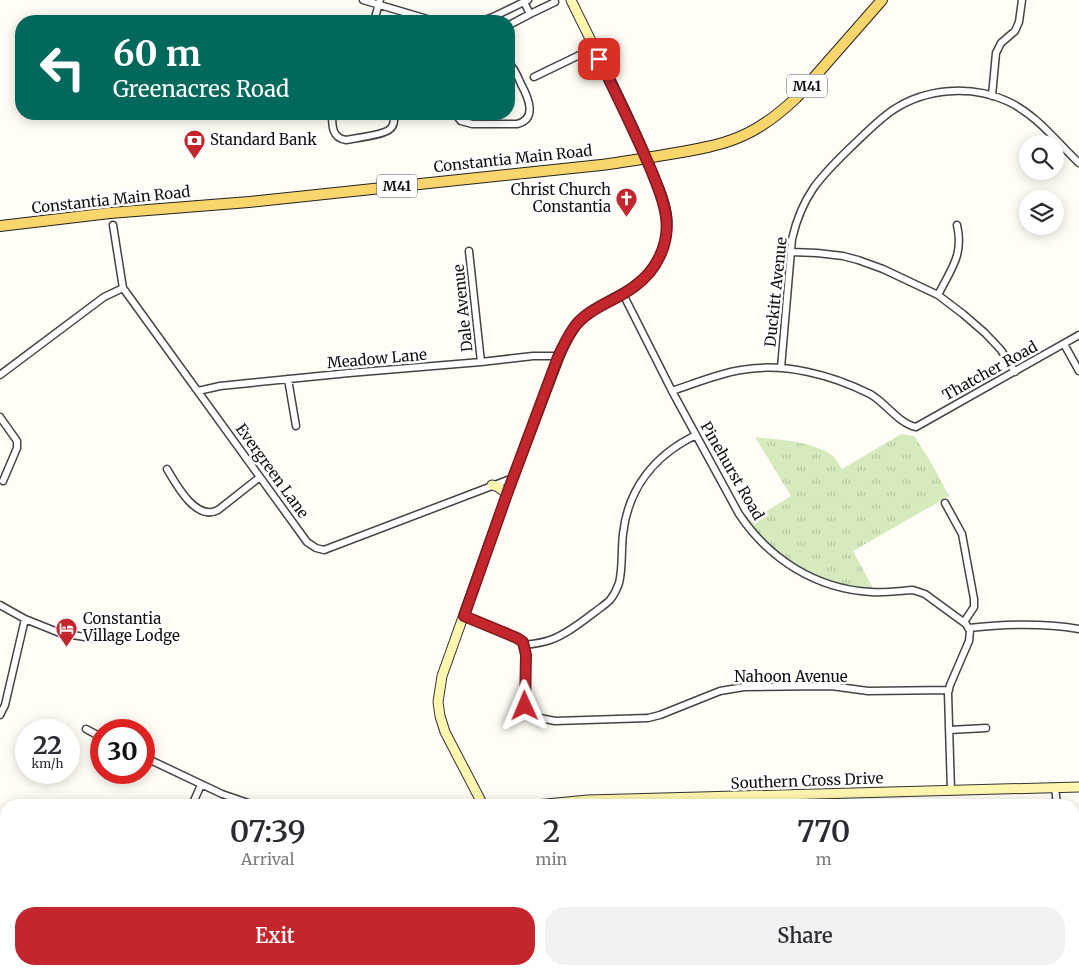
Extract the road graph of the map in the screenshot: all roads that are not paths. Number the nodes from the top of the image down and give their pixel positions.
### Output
1 (363, 0) edge
2 (571, 0) edge
3 (882, 0) edge
4 (1022, 0) edge
5 (526, 1) edge
6 (380, 2) edge
7 (555, 2) dead end
8 (530, 14) junction
9 (376, 15) edge
10 (417, 15) edge
11 (498, 15) edge
12 (515, 22) edge
13 (594, 48) junction
14 (515, 72) edge
15 (534, 78) dead end
16 (992, 96) junction
17 (332, 120) edge
18 (394, 120) edge
19 (460, 120) edge
20 (646, 158) junction
21 (1078, 159) edge
22 (113, 225) dead end
23 (957, 225) dead end
24 (0, 226) edge
25 (469, 251) dead end
26 (791, 252) junction
27 (123, 288) junction
28 (623, 294) junction
29 (938, 295) junction
30 (1079, 335) edge
31 (1064, 344) junction
32 (558, 357) junction
33 (481, 362) junction
34 (781, 368) junction
35 (1079, 371) edge
36 (1015, 372) junction
37 (0, 375) edge
38 (288, 380) junction
39 (198, 391) junction
40 (672, 391) junction
41 (0, 417) edge
42 (296, 426) dead end
43 (696, 436) junction
44 (167, 469) dead end
45 (260, 477) junction
46 (514, 478) junction
47 (3, 481) dead end
48 (492, 485) junction
49 (507, 494) junction
50 (944, 503) dead end
51 (0, 605) edge
52 (464, 616) junction
53 (25, 618) junction
54 (964, 622) junction
55 (969, 628) junction
56 (1079, 629) edge
57 (91, 638) dead end
58 (524, 645) junction
59 (948, 690) junction
60 (0, 715) edge
61 (986, 728) dead end
62 (86, 729) dead end
63 (949, 730) junction
64 (90, 731) edge
65 (155, 762) edge
66 (201, 784) junction
67 (1055, 787) junction
68 (1079, 787) edge
69 (951, 790) junction
70 (195, 799) edge
71 (237, 799) edge
72 (480, 799) edge
73 (624, 799) edge
74 (1056, 799) edge

1 - 6 street
2 - 13 street
3 - 20 main road, Constantia Main Road / M41
4 - 16 street
5 - 8 street
5 - 11 street
6 - 9 street
6 - 10 street
7 - 8 street
8 - 12 street
13 - 15 street
13 - 20 street
14 - 19 street
16 - 21 street, Duckitt Avenue
16 - 26 street, Duckitt Avenue
17 - 18 street
20 - 24 main road, Constantia Main Road / M41
20 - 28 street
22 - 27 street, Evergreen Lane
23 - 29 street
25 - 33 street, Dale Avenue
26 - 29 street
26 - 34 street, Duckitt Avenue
27 - 37 street
27 - 39 street, Evergreen Lane
28 - 32 street
28 - 40 street, Pinehurst Road
29 - 36 street
30 - 31 street, Thatcher Road
31 - 35 street
31 - 36 street, Thatcher Road
32 - 33 street, Meadow Lane
32 - 46 street
33 - 38 street, Meadow Lane
34 - 36 street, Thatcher Road
34 - 40 street
38 - 39 street, Meadow Lane
38 - 42 street
39 - 45 street, Evergreen Lane
40 - 43 street, Pinehurst Road
41 - 47 street
43 - 54 street, Pinehurst Road
43 - 58 street
44 - 45 street
45 - 48 street, Evergreen Lane
46 - 48 street, Evergreen Lane
46 - 49 street
48 - 49 street
49 - 52 street
50 - 54 street
51 - 53 street
52 - 58 street
52 - 72 street
53 - 57 street
53 - 60 street
54 - 55 street, Pinehurst Road
55 - 56 street
55 - 59 street
58 - 59 street, Nahoon Avenue
59 - 63 street
61 - 63 street
62 - 64 street
63 - 69 street
65 - 66 street
66 - 70 street
66 - 71 street
67 - 68 street, Southern Cross Drive
67 - 69 street, Southern Cross Drive
67 - 74 street
69 - 73 street, Southern Cross Drive

